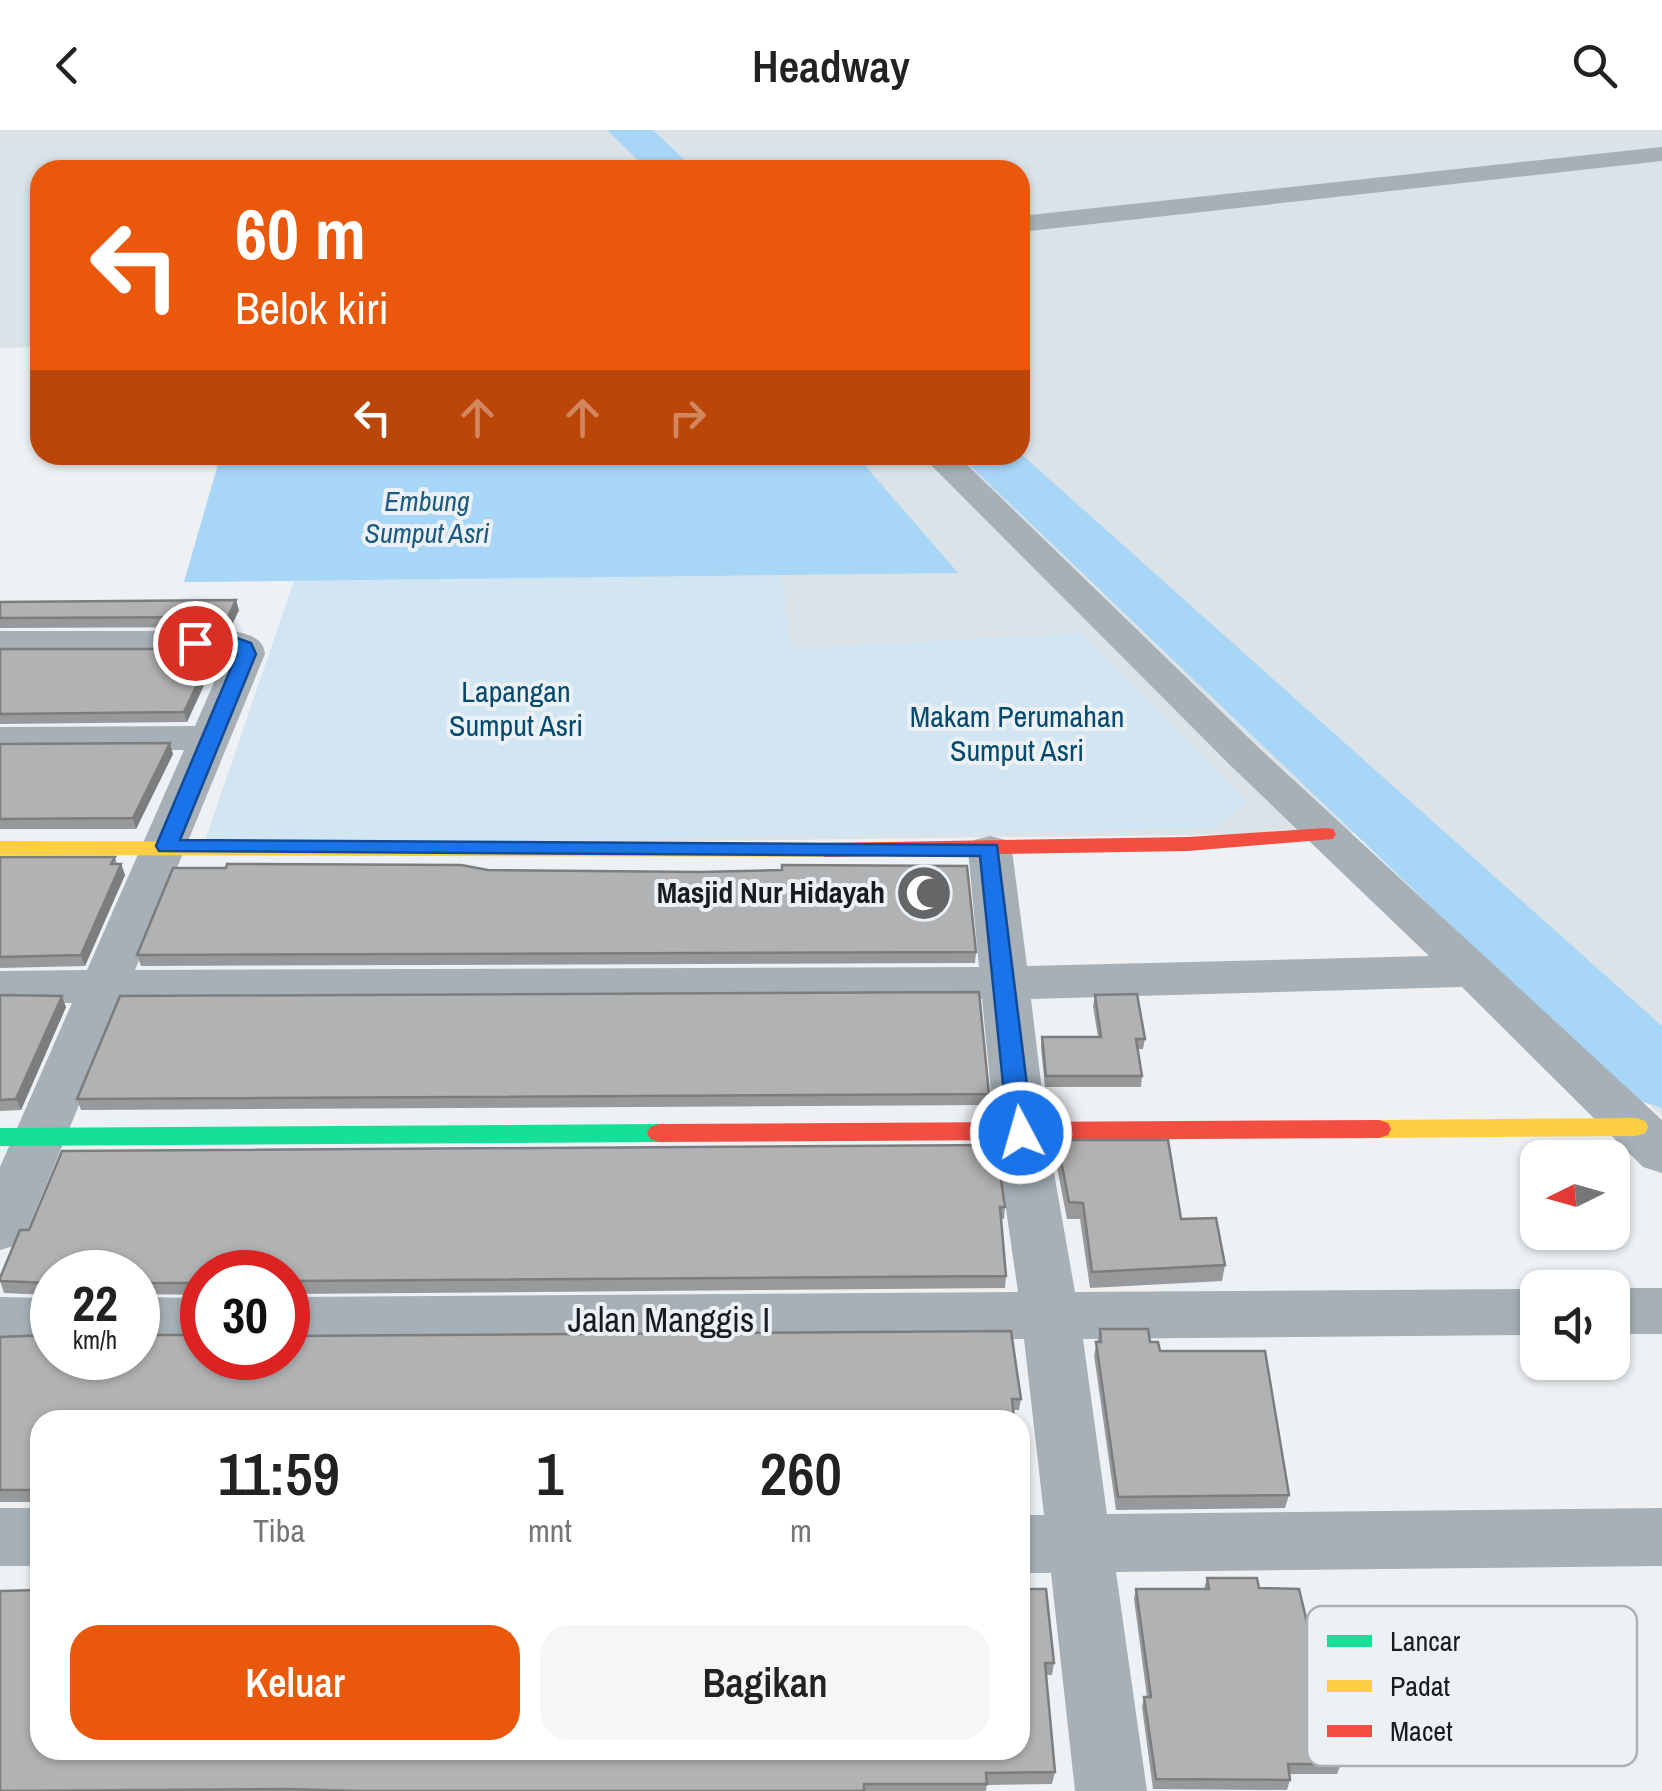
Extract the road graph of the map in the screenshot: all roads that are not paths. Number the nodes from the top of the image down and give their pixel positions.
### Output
1 (1662, 154) edge
2 (1030, 223) edge
3 (949, 465) edge
4 (0, 643) edge
5 (208, 738) junction
6 (0, 740) edge
7 (1326, 834) junction
8 (166, 846) junction
9 (0, 848) edge
10 (990, 850) junction
11 (1473, 972) junction
12 (1004, 983) junction
13 (104, 986) junction
14 (0, 987) edge
15 (1021, 1133) junction
16 (20, 1137) edge
17 (1649, 1140) edge
18 (0, 1229) edge
19 (1662, 1311) edge
20 (1520, 1312) edge
21 (1630, 1312) edge
22 (1051, 1318) junction
23 (310, 1320) edge
24 (30, 1321) edge
25 (0, 1322) edge
26 (0, 1537) edge
27 (1662, 1537) edge
28 (30, 1538) edge
29 (1030, 1544) edge
30 (1082, 1545) junction
31 (1111, 1791) edge

1 - 2 street
3 - 7 street
4 - 5 street
5 - 6 street
5 - 8 street
7 - 10 street
7 - 11 street
8 - 9 street
8 - 10 street
8 - 13 street
10 - 12 street
11 - 12 street
11 - 17 street
12 - 13 street
12 - 15 street
13 - 14 street
13 - 16 street
15 - 16 street
15 - 17 street
15 - 22 street
16 - 18 street
19 - 21 street
20 - 22 street, Jalan Manggis I
22 - 23 street, Jalan Manggis I
22 - 30 street
24 - 25 street
26 - 28 street
27 - 30 street
29 - 30 street
30 - 31 street

